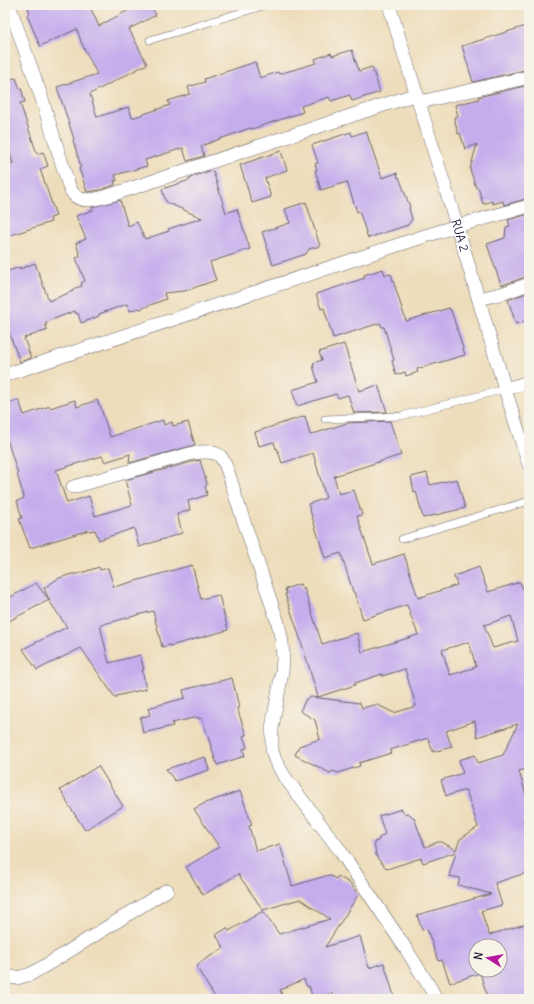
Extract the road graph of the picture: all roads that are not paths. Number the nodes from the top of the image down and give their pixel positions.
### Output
1 (9, 5) edge
2 (266, 5) edge
3 (389, 5) edge
4 (150, 40) dead end
5 (529, 77) edge
6 (418, 98) junction
7 (529, 206) edge
8 (457, 226) junction
9 (529, 284) edge
10 (479, 299) junction
11 (5, 375) edge
12 (529, 382) edge
13 (505, 389) junction
14 (325, 419) dead end
15 (529, 465) edge
16 (74, 487) dead end
17 (529, 501) edge
18 (402, 539) dead end
19 (167, 890) dead end
20 (5, 976) edge
21 (436, 999) edge

1 - 6 street
2 - 4 lane
3 - 6 street, RUA 2
5 - 6 street
6 - 8 street, RUA 2
7 - 8 street
8 - 10 street, RUA 2
8 - 11 street
9 - 10 street
10 - 13 street, RUA 2
12 - 13 street
13 - 14 lane
13 - 15 street, RUA 2
16 - 21 street
17 - 18 lane
19 - 20 street

